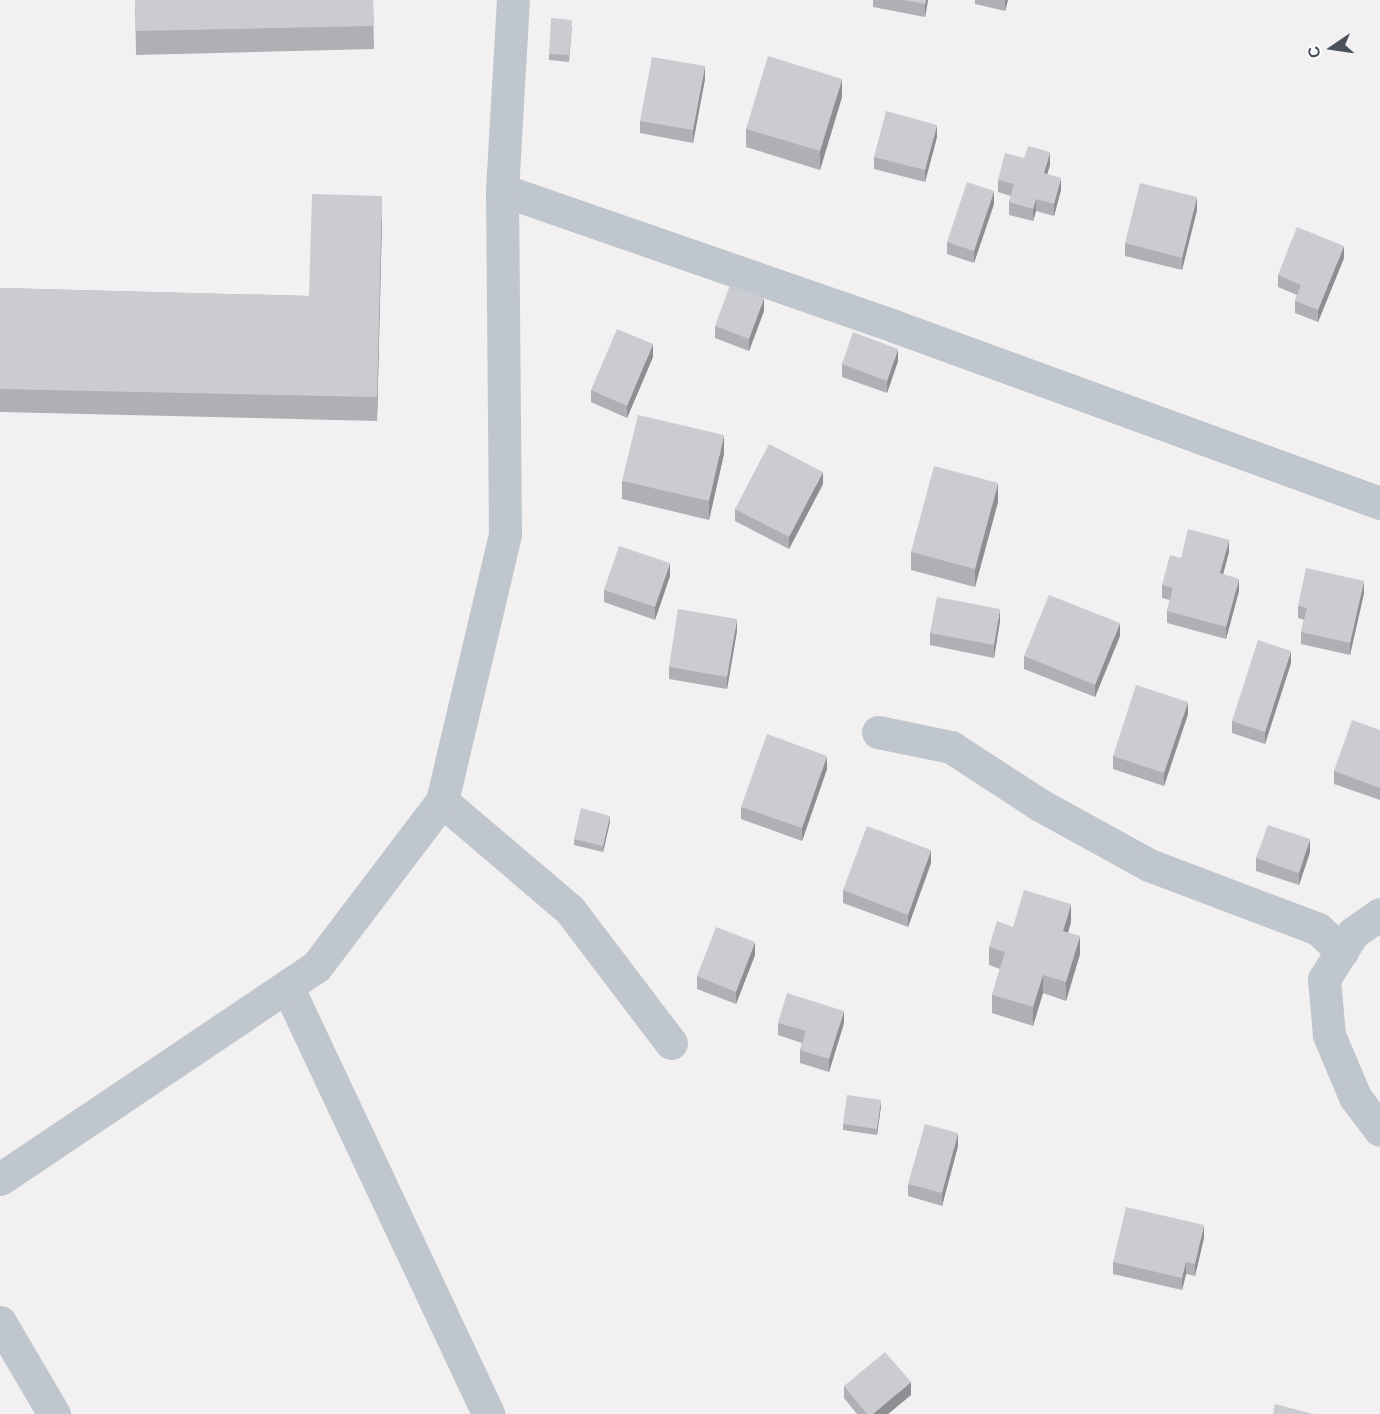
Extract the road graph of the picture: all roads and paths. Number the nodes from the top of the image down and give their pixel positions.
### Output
1 (513, 0) edge
2 (502, 190) junction
3 (1380, 503) edge
4 (878, 732) dead end
5 (442, 801) junction
6 (1380, 914) edge
7 (1342, 951) junction
8 (287, 986) junction
9 (671, 1043) dead end
10 (1380, 1130) edge
11 (0, 1179) edge
12 (0, 1322) edge
13 (54, 1414) edge
14 (488, 1414) edge

1 - 2 street
2 - 3 street
2 - 5 street
4 - 7 street
5 - 8 street
5 - 9 street
6 - 7 street
7 - 10 street
8 - 11 street
8 - 14 street
12 - 13 street

